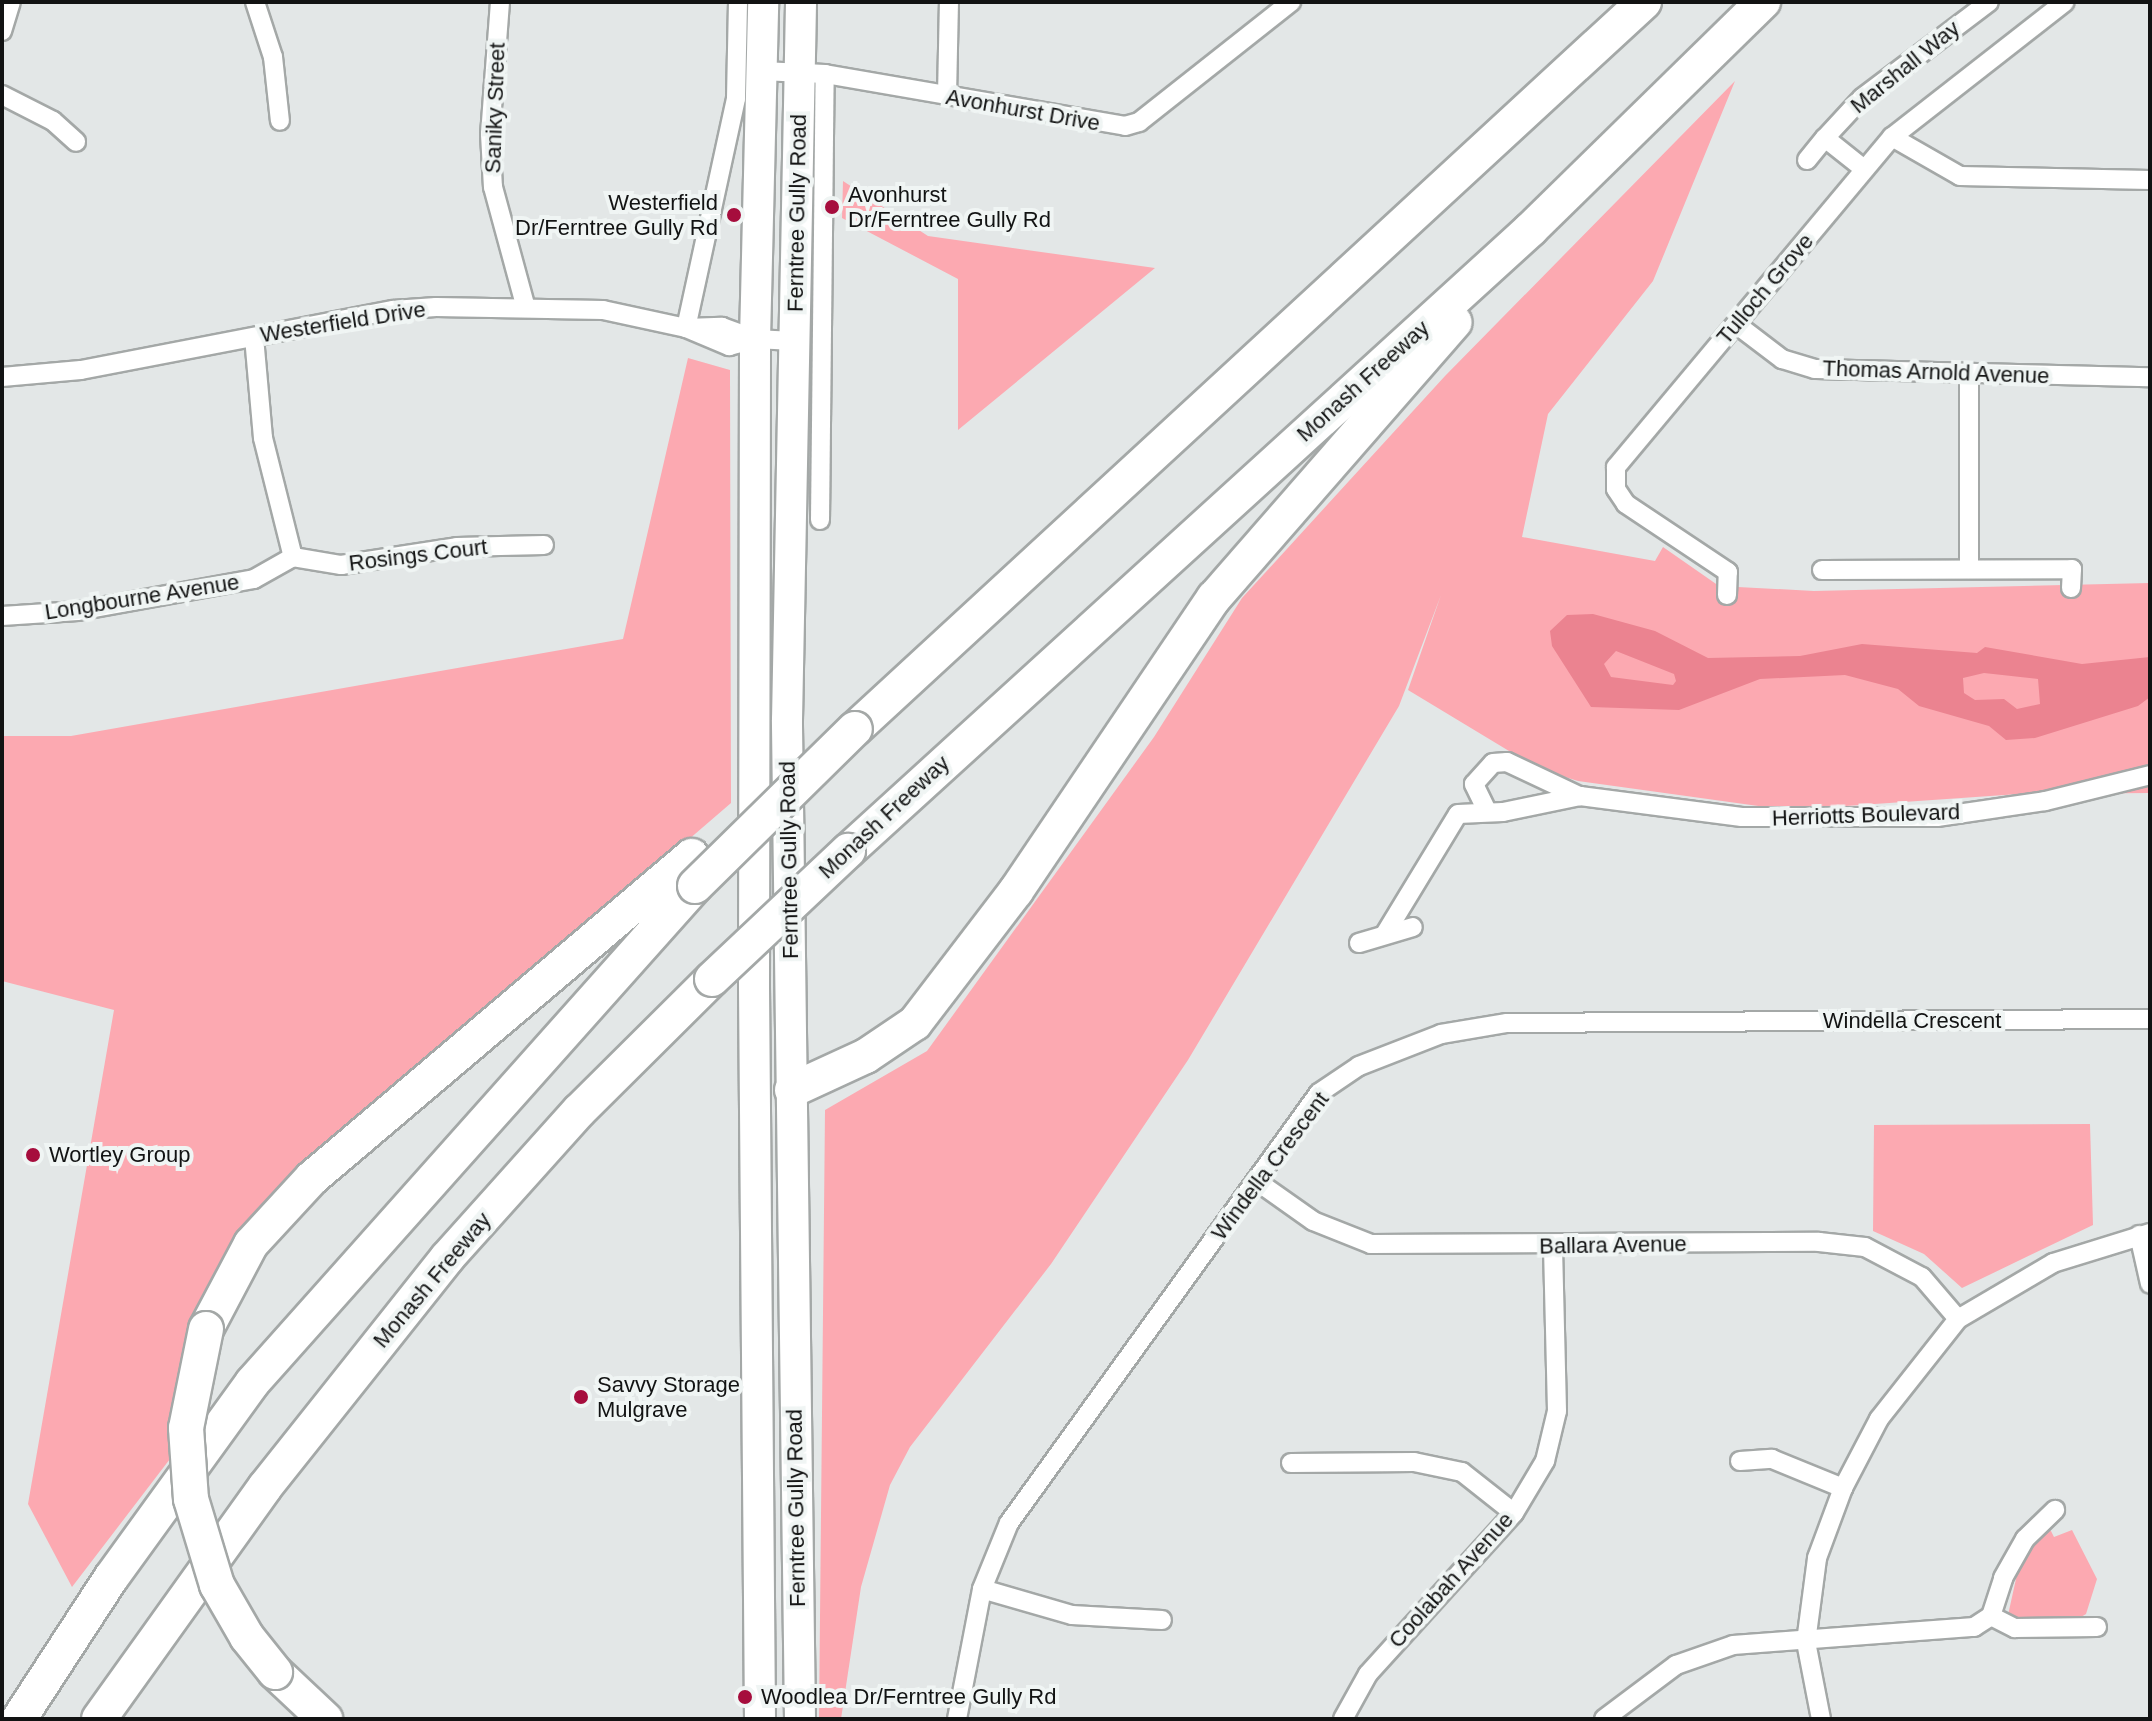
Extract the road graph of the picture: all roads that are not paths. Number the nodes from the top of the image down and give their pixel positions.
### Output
1 (11, 2) edge
2 (255, 2) edge
3 (500, 2) edge
4 (738, 2) edge
5 (763, 2) edge
6 (801, 2) edge
7 (949, 2) edge
8 (1291, 2) edge
9 (1644, 2) edge
10 (1763, 2) edge
11 (1989, 2) edge
12 (2065, 2) edge
13 (2, 31) edge
14 (762, 71) junction
15 (813, 73) junction
16 (2, 95) edge
17 (947, 96) junction
18 (280, 121) dead end
19 (1892, 137) junction
20 (1825, 138) junction
21 (76, 142) dead end
22 (1807, 160) dead end
23 (1864, 169) junction
24 (2150, 180) edge
25 (1531, 229) junction
26 (823, 242) junction
27 (795, 272) junction
28 (525, 305) junction
29 (1736, 324) junction
30 (686, 328) junction
31 (254, 337) junction
32 (755, 339) junction
33 (794, 341) junction
34 (1969, 375) junction
35 (2, 377) edge
36 (2150, 377) edge
37 (820, 520) dead end
38 (544, 545) dead end
39 (293, 557) junction
40 (1969, 569) junction
41 (1822, 570) dead end
42 (2071, 588) dead end
43 (1727, 595) dead end
44 (2, 616) edge
45 (2150, 775) edge
46 (1474, 784) junction
47 (1580, 796) junction
48 (1487, 811) junction
49 (1458, 814) junction
50 (694, 871) junction
51 (1413, 927) dead end
52 (1385, 934) junction
53 (1359, 943) dead end
54 (2150, 1019) edge
55 (792, 1090) junction
56 (1258, 1182) junction
57 (2145, 1234) edge
58 (1553, 1246) junction
59 (2150, 1284) edge
60 (1958, 1319) junction
61 (1740, 1461) dead end
62 (1291, 1463) dead end
63 (1843, 1488) junction
64 (2055, 1510) dead end
65 (1514, 1513) junction
66 (982, 1589) junction
67 (1991, 1616) junction
68 (1162, 1620) dead end
69 (2097, 1627) dead end
70 (1806, 1642) junction
71 (19, 1719) edge
72 (99, 1719) edge
73 (325, 1719) edge
74 (760, 1719) edge
75 (800, 1719) edge
76 (957, 1719) edge
77 (1343, 1719) edge
78 (1604, 1719) edge
79 (1821, 1719) edge

1 - 13 street
2 - 18 street
3 - 28 street, Saniky Street
4 - 30 street
5 - 14 main road, Ferntree Gully Road
6 - 15 main road, Ferntree Gully Road
7 - 17 street
8 - 17 street, Avonhurst Drive
9 - 50 highway, bridge
10 - 25 highway, Monash Freeway
11 - 20 street, Marshall Way
12 - 19 street, Tulloch Grove
14 - 15 street, Avonhurst Drive
14 - 32 main road, Ferntree Gully Road
15 - 17 street, Avonhurst Drive
15 - 26 street
15 - 27 main road, Ferntree Gully Road
16 - 21 street
19 - 23 street, Tulloch Grove
19 - 24 street
20 - 22 street, Marshall Way
20 - 23 street
23 - 29 street, Tulloch Grove
25 - 55 highway
25 - 72 highway, Monash Freeway, bridge
26 - 27 street
26 - 37 street
27 - 33 main road, Ferntree Gully Road
28 - 30 street, Westerfield Drive
28 - 31 street, Westerfield Drive
29 - 34 street, Thomas Arnold Avenue
29 - 43 street, Tulloch Grove
30 - 32 street, Westerfield Drive
31 - 35 street, Westerfield Drive
31 - 39 street
32 - 33 street, Westerfield Drive
32 - 74 main road, Ferntree Gully Road
33 - 55 main road, Ferntree Gully Road
34 - 36 street, Thomas Arnold Avenue
34 - 40 street
38 - 39 street, Rosings Court
39 - 44 street, Longbourne Avenue
40 - 41 street
40 - 42 street
45 - 47 street, Herriotts Boulevard
46 - 47 street, Herriotts Boulevard
46 - 48 street
46 - 49 street, Herriotts Boulevard
47 - 48 street, Herriotts Boulevard
48 - 49 street, Herriotts Boulevard
49 - 52 street, Herriotts Boulevard
50 - 71 highway
50 - 73 highway, bridge
51 - 52 street
52 - 53 street
54 - 56 street, Windella Crescent
55 - 75 main road, Ferntree Gully Road
56 - 58 street, Ballara Avenue
56 - 66 street, Windella Crescent
57 - 59 street
57 - 60 street
58 - 60 street, Ballara Avenue
58 - 65 street, Coolabah Avenue
60 - 63 street
61 - 63 street
62 - 65 street
63 - 70 street
64 - 67 street
65 - 77 street, Coolabah Avenue
66 - 68 street
66 - 76 street, Windella Crescent
67 - 69 street
67 - 70 street
70 - 78 street
70 - 79 street

